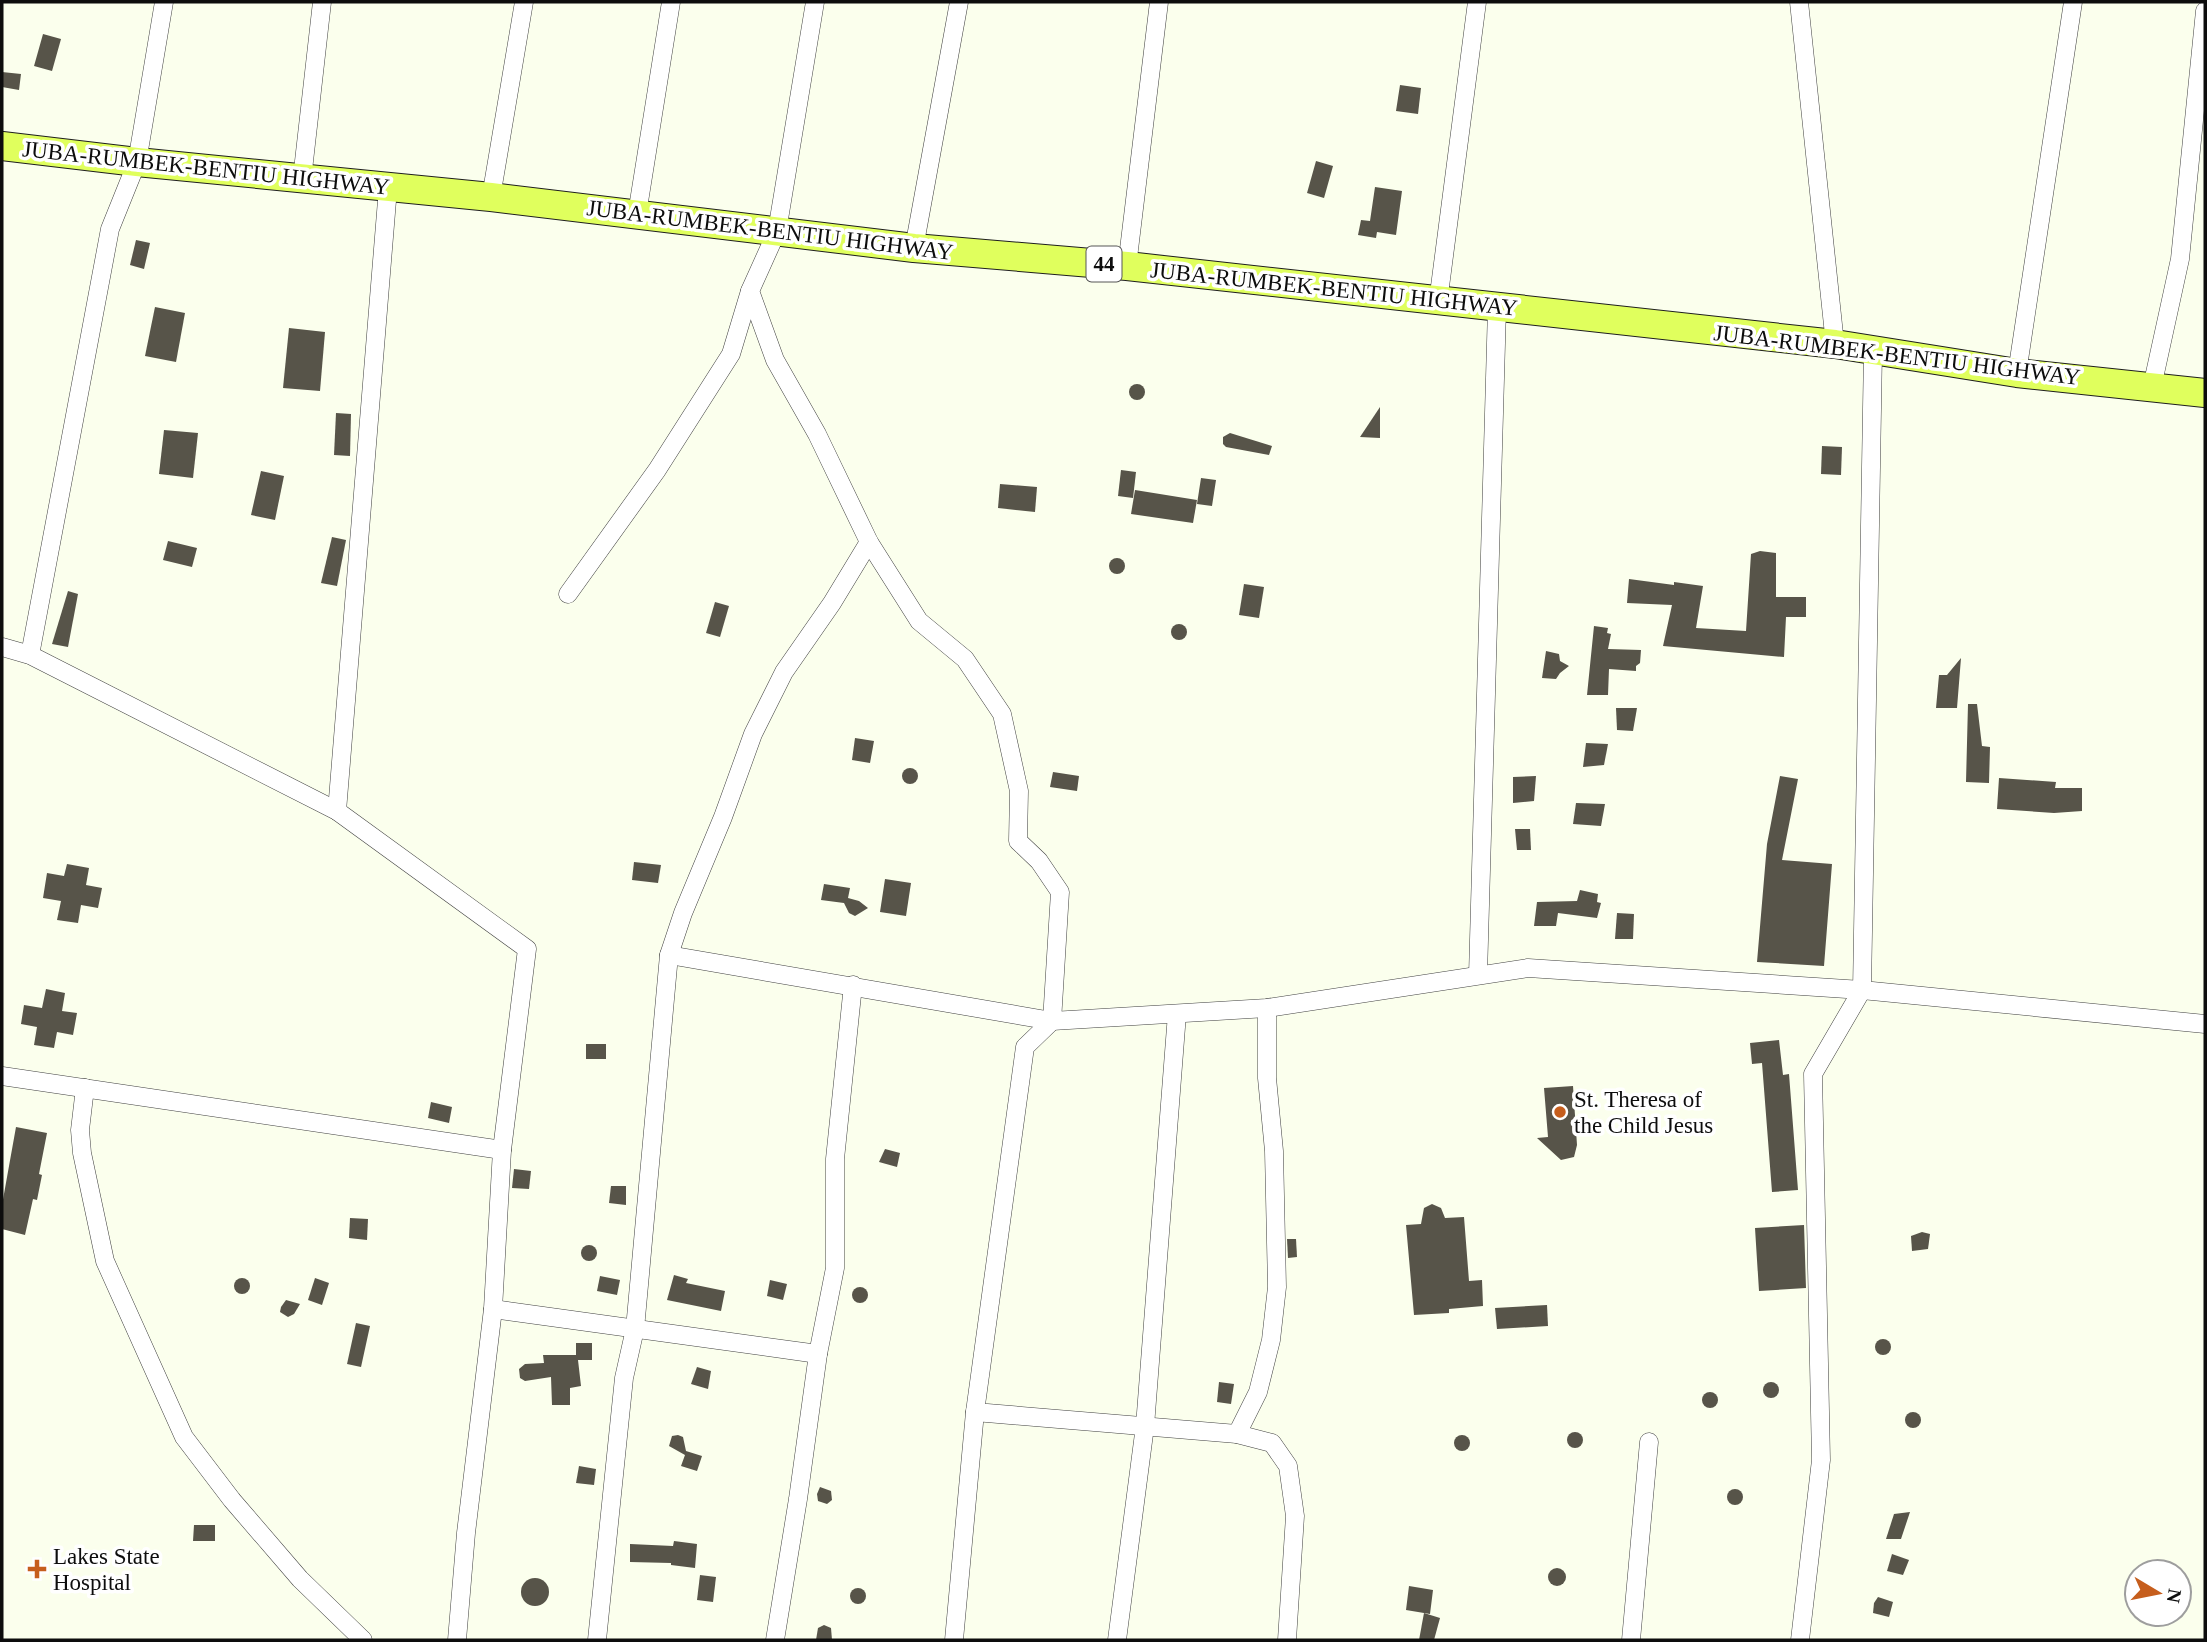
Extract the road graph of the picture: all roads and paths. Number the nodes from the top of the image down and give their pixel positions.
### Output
1 (164, 2) edge
2 (321, 2) edge
3 (524, 2) edge
4 (671, 2) edge
5 (815, 2) edge
6 (959, 2) edge
7 (1158, 2) edge
8 (1477, 2) edge
9 (1799, 2) edge
10 (2073, 2) edge
11 (2195, 2) edge
12 (2205, 3) edge
13 (2205, 11) edge
14 (2, 146) edge
15 (137, 162) junction
16 (302, 179) junction
17 (388, 188) junction
18 (491, 197) junction
19 (637, 214) junction
20 (777, 231) junction
21 (914, 248) junction
22 (1127, 266) junction
23 (750, 291) junction
24 (1438, 302) junction
25 (1497, 307) junction
26 (1835, 344) junction
27 (1873, 351) junction
28 (2017, 373) junction
29 (2152, 387) junction
30 (2205, 393) edge
31 (869, 542) junction
32 (568, 594) dead end
33 (2, 647) edge
34 (30, 655) junction
35 (337, 811) junction
36 (669, 955) junction
37 (1478, 975) junction
38 (853, 985) junction
39 (1863, 990) junction
40 (1267, 1008) junction
41 (1177, 1014) junction
42 (1052, 1021) junction
43 (2205, 1024) edge
44 (2, 1076) edge
45 (85, 1088) junction
46 (502, 1150) junction
47 (493, 1309) junction
48 (635, 1329) junction
49 (818, 1354) junction
50 (975, 1412) junction
51 (1146, 1426) junction
52 (1237, 1434) junction
53 (1649, 1442) dead end
54 (363, 1640) edge
55 (457, 1640) edge
56 (597, 1640) edge
57 (775, 1640) edge
58 (954, 1640) edge
59 (1117, 1640) edge
60 (1287, 1640) edge
61 (1631, 1640) edge
62 (1800, 1640) edge

1 - 15 street
2 - 16 street
3 - 18 street
4 - 19 street
5 - 20 street
6 - 21 street
7 - 22 street
8 - 24 street
9 - 26 street
10 - 28 street
11 - 12 street
13 - 29 street
14 - 15 main road, JUBA-RUMBEK-BENTIU HIGHWAY / 44
15 - 16 main road, JUBA-RUMBEK-BENTIU HIGHWAY / 44
15 - 34 street
16 - 17 main road, JUBA-RUMBEK-BENTIU HIGHWAY / 44
17 - 18 main road, JUBA-RUMBEK-BENTIU HIGHWAY / 44
17 - 35 street
18 - 19 main road, JUBA-RUMBEK-BENTIU HIGHWAY / 44
19 - 20 main road, JUBA-RUMBEK-BENTIU HIGHWAY / 44
20 - 21 main road, JUBA-RUMBEK-BENTIU HIGHWAY / 44
20 - 23 street
21 - 22 main road, JUBA-RUMBEK-BENTIU HIGHWAY / 44
22 - 24 main road, JUBA-RUMBEK-BENTIU HIGHWAY / 44
23 - 31 street
23 - 32 street
24 - 25 main road, JUBA-RUMBEK-BENTIU HIGHWAY / 44
25 - 26 main road, JUBA-RUMBEK-BENTIU HIGHWAY / 44
25 - 37 street
26 - 27 main road, JUBA-RUMBEK-BENTIU HIGHWAY / 44
27 - 28 main road, JUBA-RUMBEK-BENTIU HIGHWAY / 44
27 - 39 street
28 - 29 main road, JUBA-RUMBEK-BENTIU HIGHWAY / 44
29 - 30 main road, JUBA-RUMBEK-BENTIU HIGHWAY / 44
31 - 36 street
31 - 42 street
33 - 34 street
34 - 35 street
35 - 46 street
36 - 38 street
36 - 48 street
37 - 39 street
37 - 40 street
38 - 42 street
38 - 49 street
39 - 43 street
39 - 62 street
40 - 41 street
40 - 52 street
41 - 42 street
41 - 51 street
42 - 50 street
44 - 45 street
45 - 46 street
45 - 54 street
46 - 47 street
47 - 48 street
47 - 55 street
48 - 49 street
48 - 56 street
49 - 57 street
50 - 51 street
50 - 58 street
51 - 52 street
51 - 59 street
52 - 60 street
53 - 61 street

